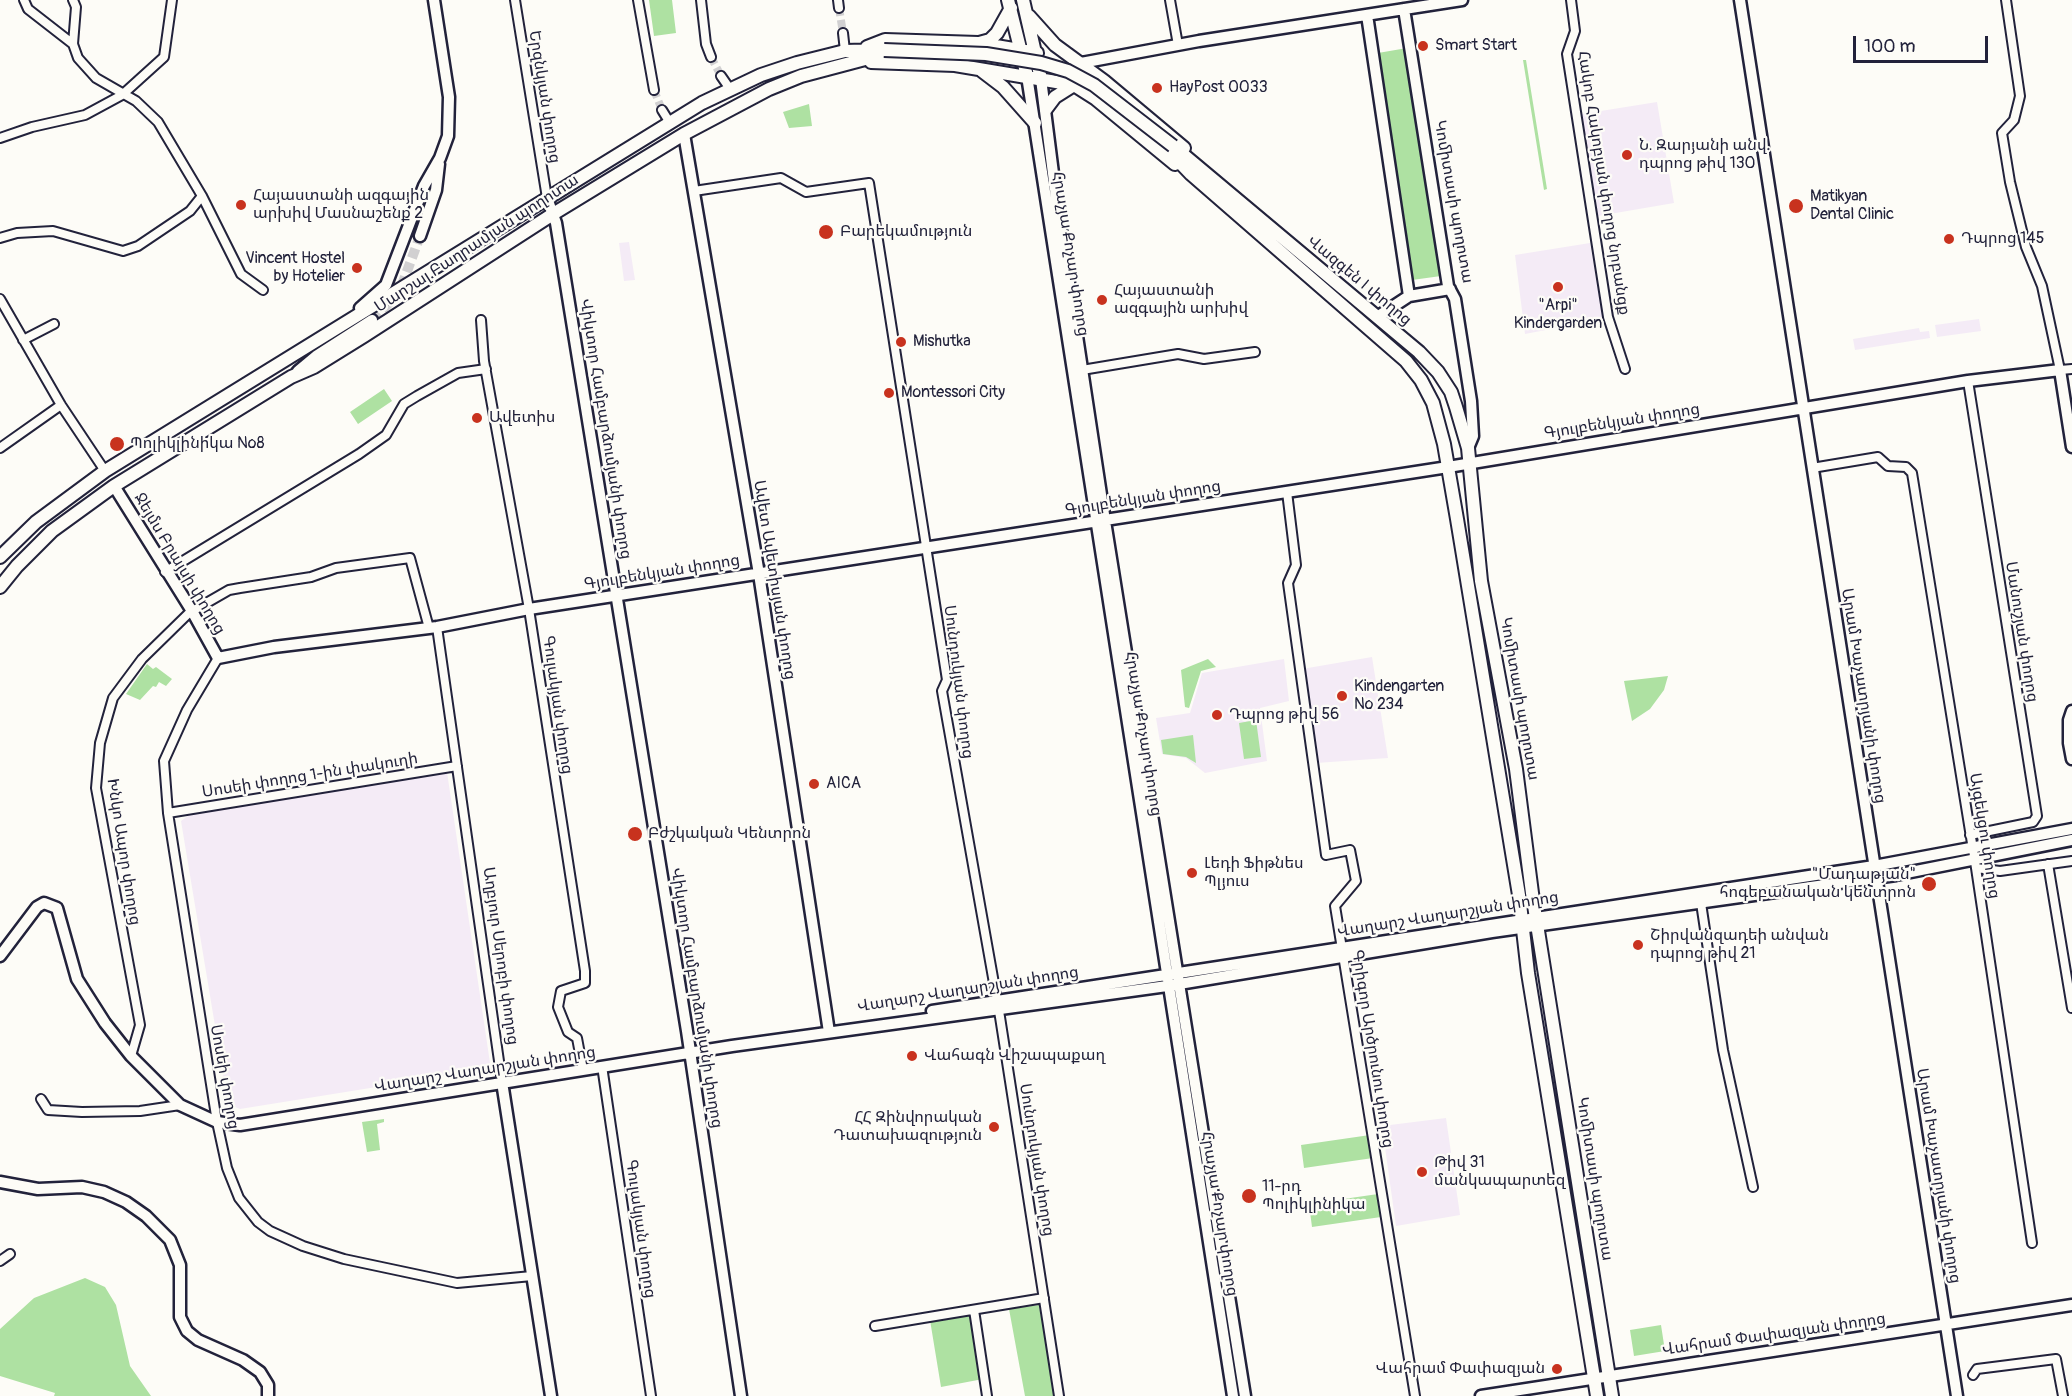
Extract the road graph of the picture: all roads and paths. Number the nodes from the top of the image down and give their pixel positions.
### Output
1 (24, 0) edge
2 (73, 0) edge
3 (172, 0) edge
4 (434, 0) edge
5 (514, 0) edge
6 (638, 0) edge
7 (700, 0) edge
8 (1023, 0) edge
9 (1170, 0) edge
10 (1462, 0) edge
11 (1571, 0) edge
12 (1740, 0) edge
13 (2006, 0) edge
14 (1010, 4) edge
15 (1404, 9) junction
16 (1367, 15) junction
17 (1029, 16) junction
18 (843, 33) tunnel mouth
19 (978, 43) junction
20 (73, 44) junction
21 (1178, 45) junction
22 (845, 51) junction
23 (1037, 53) junction
24 (861, 55) junction
25 (711, 57) tunnel mouth
26 (1024, 63) junction
27 (1081, 63) junction
28 (978, 68) junction
29 (722, 76) tunnel mouth
30 (1041, 79) junction
31 (1074, 85) junction
32 (730, 89) junction
33 (654, 90) tunnel mouth
34 (122, 95) junction
35 (1046, 109) junction
36 (662, 110) tunnel mouth
37 (670, 123) junction
38 (1035, 123) junction
39 (684, 134) junction
40 (0, 138) edge
41 (440, 158) junction
42 (1193, 169) junction
43 (694, 191) junction
44 (202, 196) junction
45 (547, 198) junction
46 (553, 214) junction
47 (420, 236) tunnel mouth
48 (0, 238) edge
49 (1450, 289) junction
50 (263, 290) dead end
51 (1409, 296) junction
52 (0, 299) edge
53 (1377, 317) junction
54 (372, 320) tunnel mouth
55 (481, 320) dead end
56 (54, 324) dead end
57 (322, 337) junction
58 (23, 340) junction
59 (1255, 352) dead end
60 (486, 369) junction
61 (1625, 369) dead end
62 (2072, 369) edge
63 (1082, 370) junction
64 (2060, 370) junction
65 (291, 377) junction
66 (1968, 381) junction
67 (60, 405) junction
68 (1803, 408) junction
69 (2072, 447) edge
70 (0, 448) edge
71 (1468, 448) junction
72 (1468, 463) junction
73 (1448, 467) junction
74 (1812, 468) junction
75 (105, 471) junction
76 (114, 486) junction
77 (1287, 492) junction
78 (1100, 521) junction
79 (926, 548) junction
80 (0, 557) edge
81 (165, 572) junction
82 (759, 574) junction
83 (0, 587) edge
84 (616, 596) junction
85 (529, 609) junction
86 (192, 611) junction
87 (433, 627) junction
88 (218, 658) junction
89 (2072, 711) edge
90 (2072, 759) edge
91 (457, 766) junction
92 (168, 813) junction
93 (2072, 829) edge
94 (1970, 835) junction
95 (2072, 840) edge
96 (1973, 848) junction
97 (2072, 861) edge
98 (2049, 864) junction
99 (1976, 865) junction
100 (1874, 866) junction
101 (1876, 878) junction
102 (1701, 903) junction
103 (1537, 921) junction
104 (1522, 924) junction
105 (1343, 952) junction
106 (0, 956) edge
107 (1178, 979) junction
108 (1166, 981) junction
109 (997, 1005) junction
110 (2072, 1008) edge
111 (829, 1032) junction
112 (690, 1053) junction
113 (131, 1056) junction
114 (602, 1066) junction
115 (583, 1070) junction
116 (502, 1082) junction
117 (41, 1099) dead end
118 (180, 1105) junction
119 (217, 1122) junction
120 (0, 1182) edge
121 (1752, 1187) dead end
122 (2032, 1243) dead end
123 (10, 1254) dead end
124 (0, 1261) edge
125 (532, 1276) junction
126 (1044, 1298) junction
127 (2072, 1305) edge
128 (974, 1310) junction
129 (1946, 1324) junction
130 (875, 1326) dead end
131 (1609, 1375) junction
132 (1973, 1375) dead end
133 (1595, 1377) junction
134 (268, 1396) edge
135 (550, 1396) edge
136 (651, 1396) edge
137 (741, 1396) edge
138 (987, 1396) edge
139 (1059, 1396) edge
140 (1233, 1396) edge
141 (1245, 1396) edge
142 (1415, 1396) edge
143 (1481, 1396) edge
144 (1598, 1396) edge
145 (1612, 1396) edge
146 (1958, 1396) edge
147 (2063, 1396) edge

1 - 20 street
2 - 20 street
3 - 34 street
4 - 41 street
5 - 45 street, Երզնկյան փողոց
6 - 33 street
7 - 25 street
8 - 17 main road
9 - 21 street
10 - 15 street
11 - 61 street, Հակոբ Հակոբյան փողոց նրբանցք
12 - 68 street, Արամ Խաչատրյանի փողոց
13 - 64 street
14 - 19 main road
14 - 26 main road
15 - 16 street
15 - 49 street, Կոմիտասի պողոտա
16 - 21 street
16 - 51 street
17 - 23 main road
17 - 27 main road, Վազգեն I փողոց
18 - 22 street
19 - 24 main road
19 - 26 main road
19 - 28 main road
20 - 34 street
21 - 27 street
22 - 24 main road, Մարշալ Բաղրամյան պողոտա
22 - 32 main road, Մարշալ Բաղրամյան պողոտա
23 - 26 main road
23 - 30 main road
24 - 26 main road, Մարշալ Բաղրամյան պողոտա, bridge
24 - 28 main road
24 - 39 main road, Մարշալ Բաղրամյան պողոտա
26 - 28 main road
26 - 30 main road
26 - 38 street, Հրաչյա Քոչար փողոց
26 - 42 main road, Վազգեն I փողոց, bridge
27 - 31 main road
27 - 42 main road, Վազգեն I փողոց
28 - 38 main road
29 - 32 street
30 - 31 main road
30 - 35 street, Հրաչյա Քոչար փողոց
31 - 35 main road
31 - 42 main road, Վազգեն I փողոց
32 - 37 main road, Մարշալ Բաղրամյան պողոտա
34 - 40 street
34 - 44 street
35 - 63 street, Հրաչյա Քոչար փողոց
36 - 37 street
37 - 45 main road, Մարշալ Բաղրամյան պողոտա
38 - 78 street, Հրաչյա Քոչար փողոց
39 - 43 street, Ավետ Ավետիսյան փողոց
39 - 46 main road, Մարշալ Բաղրամյան պողոտա
41 - 47 street
41 - 57 street
42 - 53 main road, Վազգեն I փողոց
42 - 73 main road, Վազգեն I փողոց
43 - 79 street, Սունդուկյան փողոց
43 - 82 street, Ավետ Ավետիսյան փողոց
44 - 48 street
44 - 50 street
45 - 46 street, Վիկտոր Համբարձումյանի փողոց
45 - 57 main road, Մարշալ Բաղրամյան պողոտա
46 - 65 main road, Մարշալ Բաղրամյան պողոտա
46 - 84 street, Վիկտոր Համբարձումյանի փողոց
49 - 51 street
49 - 71 street, Կոմիտասի պողոտա
51 - 53 street
52 - 58 street
53 - 71 main road, Վազգեն I փողոց
54 - 65 street
55 - 60 street, Գուլակյան փողոց
56 - 58 street
57 - 75 main road, Մարշալ Բաղրամյան պողոտա
58 - 67 street
59 - 63 street
60 - 81 street
60 - 85 street, Գուլակյան փողոց
62 - 64 street, Գյուլբենկյան փողոց
63 - 78 street, Հրաչյա Քոչար փողոց
64 - 66 street, Գյուլբենկյան փողոց
64 - 69 street
65 - 76 main road, Մարշալ Բաղրամյան պողոտա
66 - 68 street, Գյուլբենկյան փողոց
66 - 94 street, Մանուշյան փողոց
67 - 70 street
67 - 75 street
68 - 72 street, Գյուլբենկյան փողոց
68 - 74 street, Արամ Խաչատրյանի փողոց
71 - 72 main road, Կոմիտասի պողոտա
72 - 73 street, Գյուլբենկյան փողոց
72 - 103 main road, Կոմիտասի պողոտա
73 - 77 street, Գյուլբենկյան փողոց
73 - 104 main road, Կոմիտասի պողոտա
74 - 94 street, Այգեկցու փողոց
74 - 100 street, Արամ Խաչատրյանի փողոց
75 - 80 main road, Մարշալ Բաղրամյան պողոտա
76 - 81 street, Ջեյմս Բրայսի փողոց
76 - 83 main road, Մարշալ Բաղրամյան պողոտա
77 - 78 street, Գյուլբենկյան փողոց
77 - 105 street, Գրիգոր Արծրունու փողոց
78 - 79 street, Գյուլբենկյան փողոց
78 - 107 street, Հրաչյա Քոչար փողոց
78 - 108 street, Հրաչյա Քոչար փողոց
79 - 82 street, Գյուլբենկյան փողոց
79 - 109 street, Սունդուկյան փողոց
81 - 86 street, Ջեյմս Բրայսի փողոց
82 - 84 street, Գյուլբենկյան փողոց
82 - 111 street, Ավետ Ավետիսյան փողոց
84 - 85 street, Գյուլբենկյան փողոց
84 - 112 street, Վիկտոր Համբարձումյանի փողոց
85 - 87 street, Գյուլբենկյան փողոց
85 - 115 street, Գուլակյան փողոց
86 - 87 street, Խնկո Ապոր փողոց
86 - 88 street, Ջեյմս Բրայսի փողոց
86 - 113 street, Խնկո Ապոր փողոց
87 - 88 street, Գյուլբենկյան փողոց
87 - 91 street, Աղբյուր Սերոբի փողոց
88 - 92 street, Սոսեի փողոց
89 - 90 street
91 - 92 street, Սոսեի փողոց 1-ին փակուղի
91 - 116 street, Աղբյուր Սերոբի փողոց
92 - 119 street, Սոսեի փողոց
93 - 96 street, Վաղարշ Վաղարշյան փողոց
94 - 96 street, Այգեկցու փողոց
95 - 99 street, Վաղարշ Վաղարշյան փողոց
96 - 99 street, Այգեկցու փողոց
96 - 100 street, Վաղարշ Վաղարշյան փողոց
97 - 98 street
98 - 99 street
98 - 110 street
99 - 101 street, Վաղարշ Վաղարշյան փողոց
99 - 122 street, Այգեկցու փողոց
100 - 101 street, Արամ Խաչատրյանի փողոց
100 - 103 street, Վաղարշ Վաղարշյան փողոց
101 - 102 street, Վաղարշ Վաղարշյան փողոց
101 - 129 street, Արամ Խաչատրյանի փողոց
102 - 103 street, Վաղարշ Վաղարշյան փողոց
102 - 121 street
103 - 104 street, Վաղարշ Վաղարշյան փողոց
103 - 131 main road, Կոմիտասի պողոտա
104 - 105 street, Վաղարշ Վաղարշյան փողոց
104 - 133 main road, Կոմիտասի պողոտա
105 - 107 street, Վաղարշ Վաղարշյան փողոց
105 - 142 street, Գրիգոր Արծրունու փողոց
106 - 113 street
107 - 108 street, Վաղարշ Վաղարշյան փողոց
107 - 141 street, Հրաչյա Քոչար փողոց
108 - 109 street, Վաղարշ Վաղարշյան փողոց
108 - 140 street, Հրաչյա Քոչար փողոց
109 - 111 street, Վաղարշ Վաղարշյան փողոց
109 - 126 street, Սունդուկյան փողոց
111 - 112 street, Վաղարշ Վաղարշյան փողոց
112 - 114 street, Վաղարշ Վաղարշյան փողոց
112 - 137 street, Վիկտոր Համբարձումյանի փողոց
113 - 118 street
114 - 115 street, Վաղարշ Վաղարշյան փողոց
114 - 136 street, Գուլակյան փողոց
115 - 116 street, Վաղարշ Վաղարշյան փողոց
116 - 119 street, Վաղարշ Վաղարշյան փողոց
116 - 125 street, Աղբյուր Սերոբի փողոց
117 - 118 street
118 - 119 street
119 - 125 street, Սոսեի փողոց
120 - 134 street
123 - 124 street
125 - 135 street, Աղբյուր Սերոբի փողոց
126 - 128 street
126 - 139 street, Սունդուկյան փողոց
127 - 129 street, Վահրամ Փափազյան փողոց
128 - 130 street
128 - 138 street
129 - 131 street, Վահրամ Փափազյան փողոց
129 - 146 street, Արամ Խաչատրյանի փողոց
131 - 133 street, Վահրամ Փափազյան փողոց
131 - 145 main road, Կոմիտասի պողոտա
132 - 147 street
133 - 143 street, Վահրամ Փափազյան փողոց
133 - 144 main road, Կոմիտասի պողոտա

